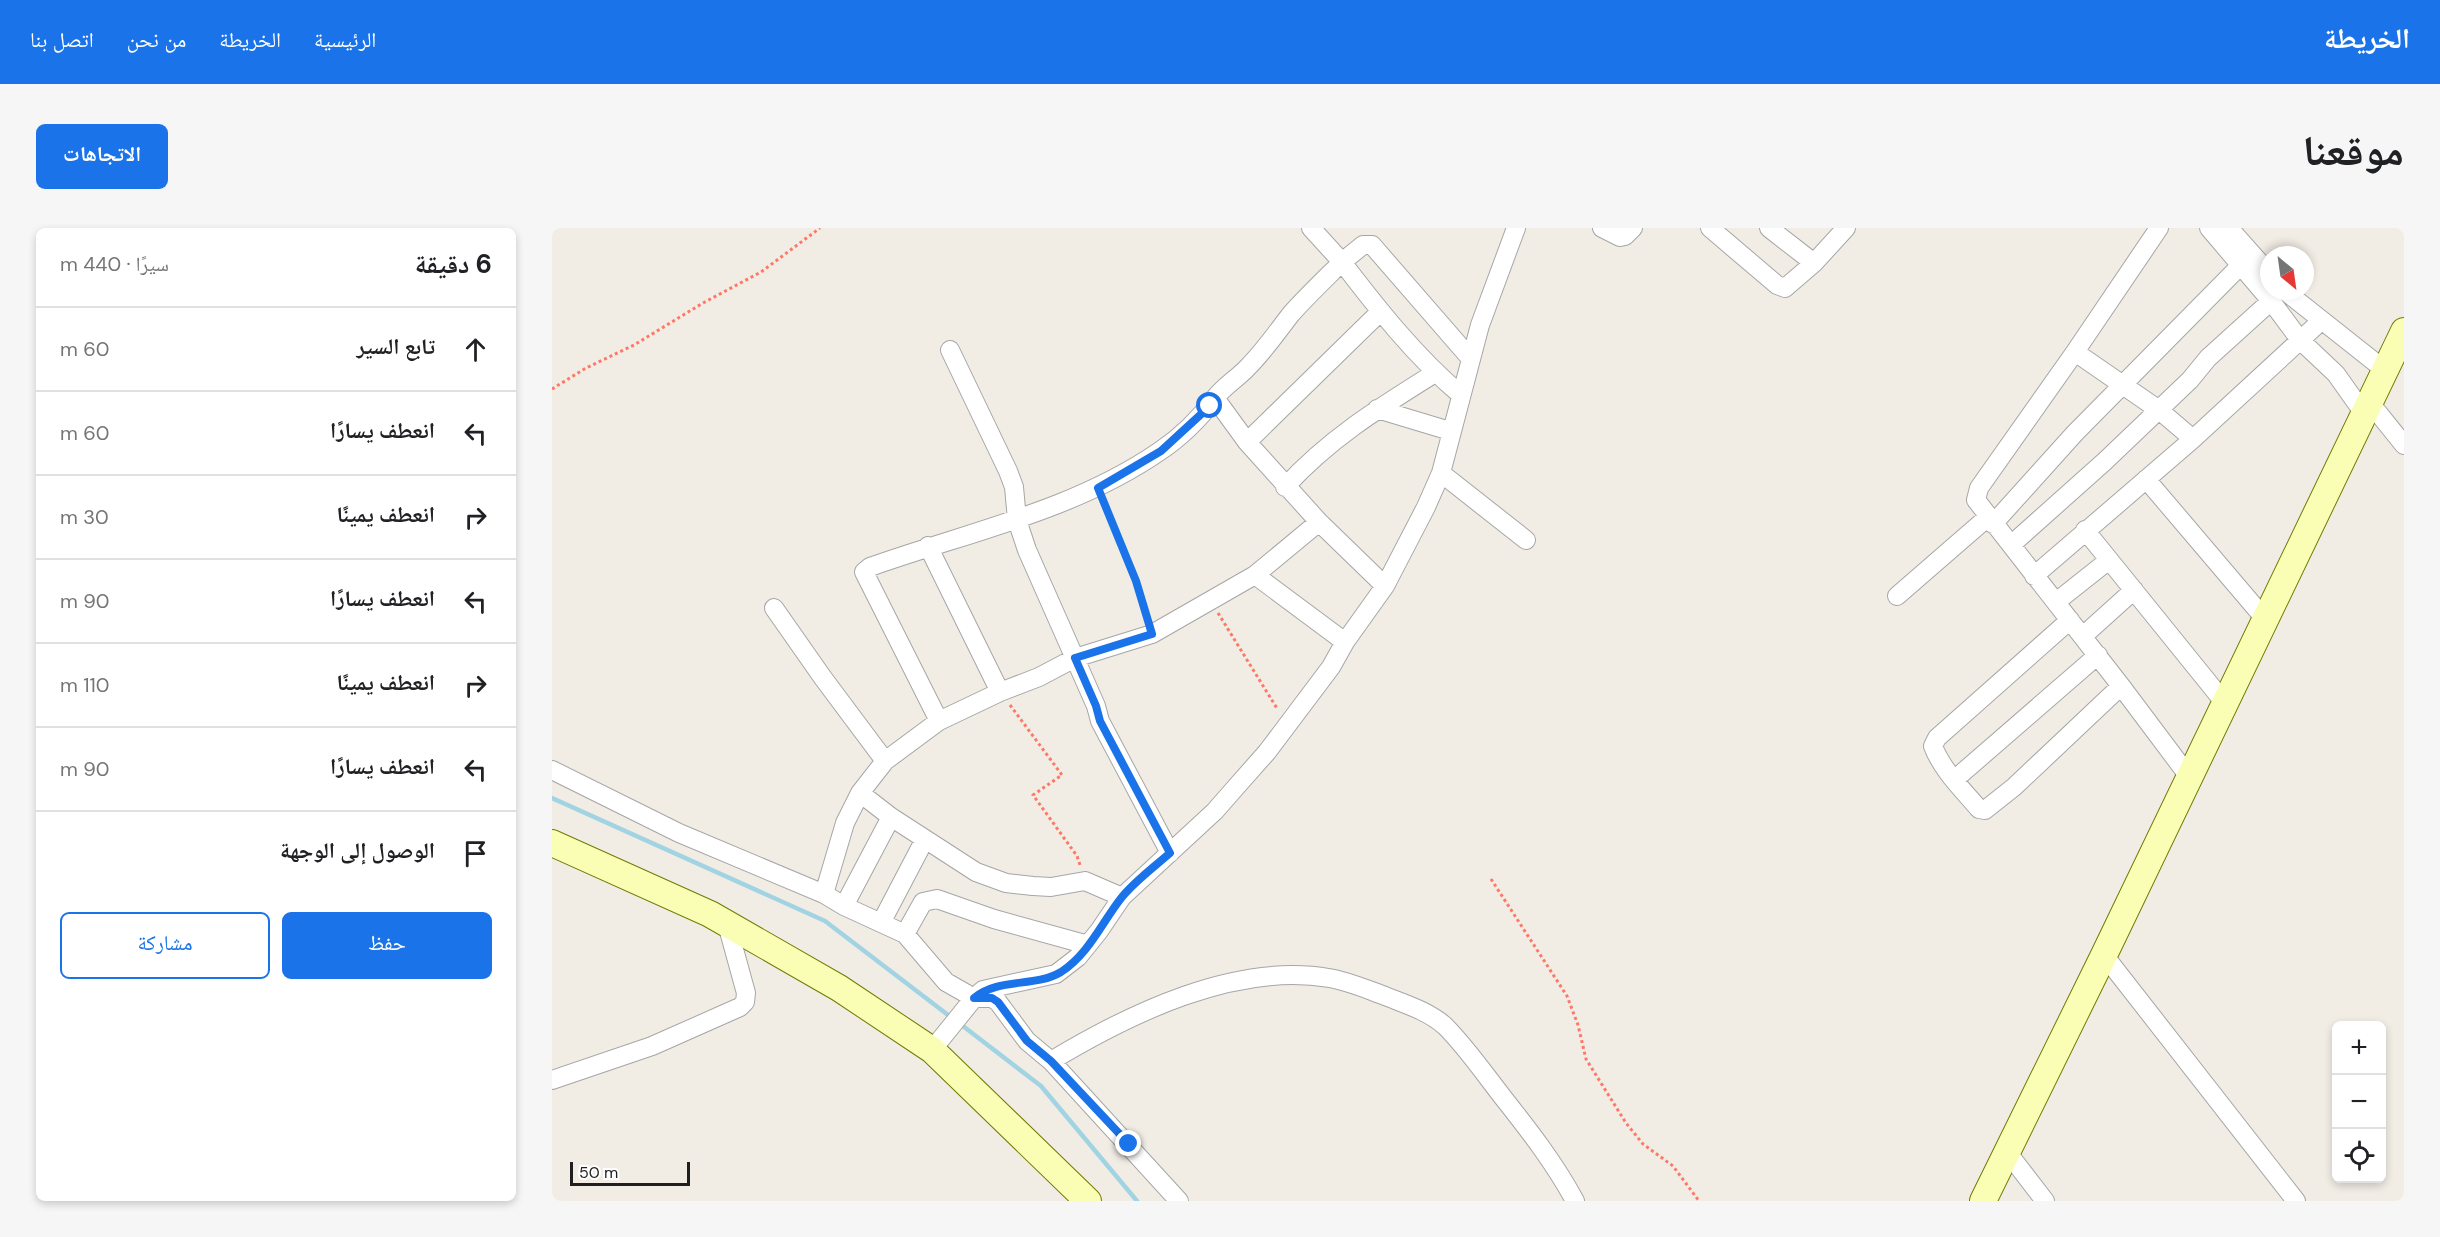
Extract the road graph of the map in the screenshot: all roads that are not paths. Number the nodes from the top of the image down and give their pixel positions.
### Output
1 (1311, 228) edge
2 (1516, 228) edge
3 (1602, 228) edge
4 (1633, 228) edge
5 (1710, 228) edge
6 (1769, 228) edge
7 (1846, 228) edge
8 (2159, 228) edge
9 (2209, 228) edge
10 (2229, 228) edge
11 (1342, 262) junction
12 (1814, 263) junction
13 (2260, 263) edge
14 (2240, 266) junction
15 (2260, 282) edge
16 (2273, 300) edge
17 (2280, 300) edge
18 (2285, 300) edge
19 (1380, 312) junction
20 (2320, 321) junction
21 (2404, 331) edge
22 (2300, 340) junction
23 (950, 350) dead end
24 (2075, 352) junction
25 (1471, 359) junction
26 (2386, 371) junction
27 (1435, 373) junction
28 (2122, 386) junction
29 (1461, 395) junction
30 (1215, 398) junction
31 (1377, 409) junction
32 (2368, 409) junction
33 (2159, 410) junction
34 (1450, 431) junction
35 (2193, 439) junction
36 (1247, 442) junction
37 (2404, 445) edge
38 (1441, 473) junction
39 (2146, 479) junction
40 (1285, 487) junction
41 (1017, 520) junction
42 (1990, 520) junction
43 (1319, 522) junction
44 (2085, 530) junction
45 (1526, 540) dead end
46 (2011, 545) junction
47 (928, 546) junction
48 (2109, 560) junction
49 (1255, 574) junction
50 (2034, 576) junction
51 (1386, 586) junction
52 (2134, 590) junction
53 (1897, 596) dead end
54 (2056, 602) junction
55 (774, 608) dead end
56 (2265, 619) junction
57 (2070, 620) junction
58 (2083, 636) junction
59 (1345, 642) junction
60 (2098, 655) junction
61 (1075, 658) junction
62 (2121, 686) junction
63 (1000, 692) junction
64 (2224, 702) junction
65 (939, 721) junction
66 (885, 761) junction
67 (552, 770) edge
68 (2190, 778) junction
69 (1954, 780) junction
70 (860, 793) junction
71 (891, 817) junction
72 (925, 839) junction
73 (552, 843) edge
74 (1170, 853) junction
75 (824, 894) junction
76 (1122, 897) junction
77 (844, 906) junction
78 (882, 921) junction
79 (727, 924) junction
80 (905, 934) junction
81 (1088, 945) junction
82 (2104, 955) junction
83 (970, 1003) junction
84 (935, 1045) junction
85 (1051, 1061) junction
86 (552, 1080) edge
87 (2008, 1153) junction
88 (1088, 1201) edge
89 (1179, 1201) edge
90 (1575, 1201) edge
91 (1983, 1201) edge
92 (2045, 1201) edge
93 (2295, 1201) edge

1 - 11 street
2 - 25 street
3 - 4 street
5 - 12 street
6 - 12 street
7 - 12 street
8 - 24 street
9 - 14 street
10 - 13 street
11 - 19 street
11 - 25 street
11 - 30 street
14 - 15 street
14 - 28 street
16 - 33 street
17 - 22 street
18 - 20 street
19 - 27 street
19 - 36 street
20 - 22 street
20 - 26 street
21 - 26 main road
22 - 32 street
22 - 35 street
23 - 41 street
24 - 28 street
24 - 42 street
25 - 29 street
26 - 32 main road
27 - 29 street
27 - 31 street
28 - 33 street
28 - 42 street
29 - 34 street
30 - 36 street
30 - 41 street
31 - 34 street
31 - 40 street
32 - 37 street
32 - 56 main road
33 - 35 street
33 - 46 street
34 - 38 street
35 - 39 street
36 - 40 street
38 - 45 street
38 - 51 street
39 - 44 street
39 - 56 street
40 - 43 street
41 - 47 street
41 - 61 street
42 - 46 street
42 - 53 street
43 - 49 street
43 - 51 street
44 - 48 street
44 - 50 street
46 - 50 street
47 - 63 street
47 - 65 street
48 - 52 street
48 - 54 street
49 - 59 street
49 - 61 street
50 - 54 street
51 - 59 street
52 - 58 street
52 - 64 street
54 - 57 street
55 - 66 street
56 - 64 main road
57 - 58 street
57 - 69 street
58 - 60 street
59 - 74 street
60 - 62 street
60 - 69 street
61 - 63 street
61 - 74 street
62 - 68 street
62 - 69 street
63 - 65 street
64 - 68 main road
65 - 66 street
66 - 70 street
67 - 75 street
68 - 82 main road
70 - 71 street
70 - 75 street
71 - 72 street
71 - 77 street
72 - 76 street
72 - 78 street
73 - 79 main road
74 - 76 street
75 - 77 street
76 - 81 street
77 - 78 street
78 - 80 street
79 - 84 main road
79 - 86 street
80 - 81 street
80 - 83 street
81 - 83 street
82 - 87 main road
82 - 93 street
83 - 84 street
83 - 85 street
84 - 88 main road
85 - 89 street
85 - 90 street
87 - 91 main road
87 - 92 street

